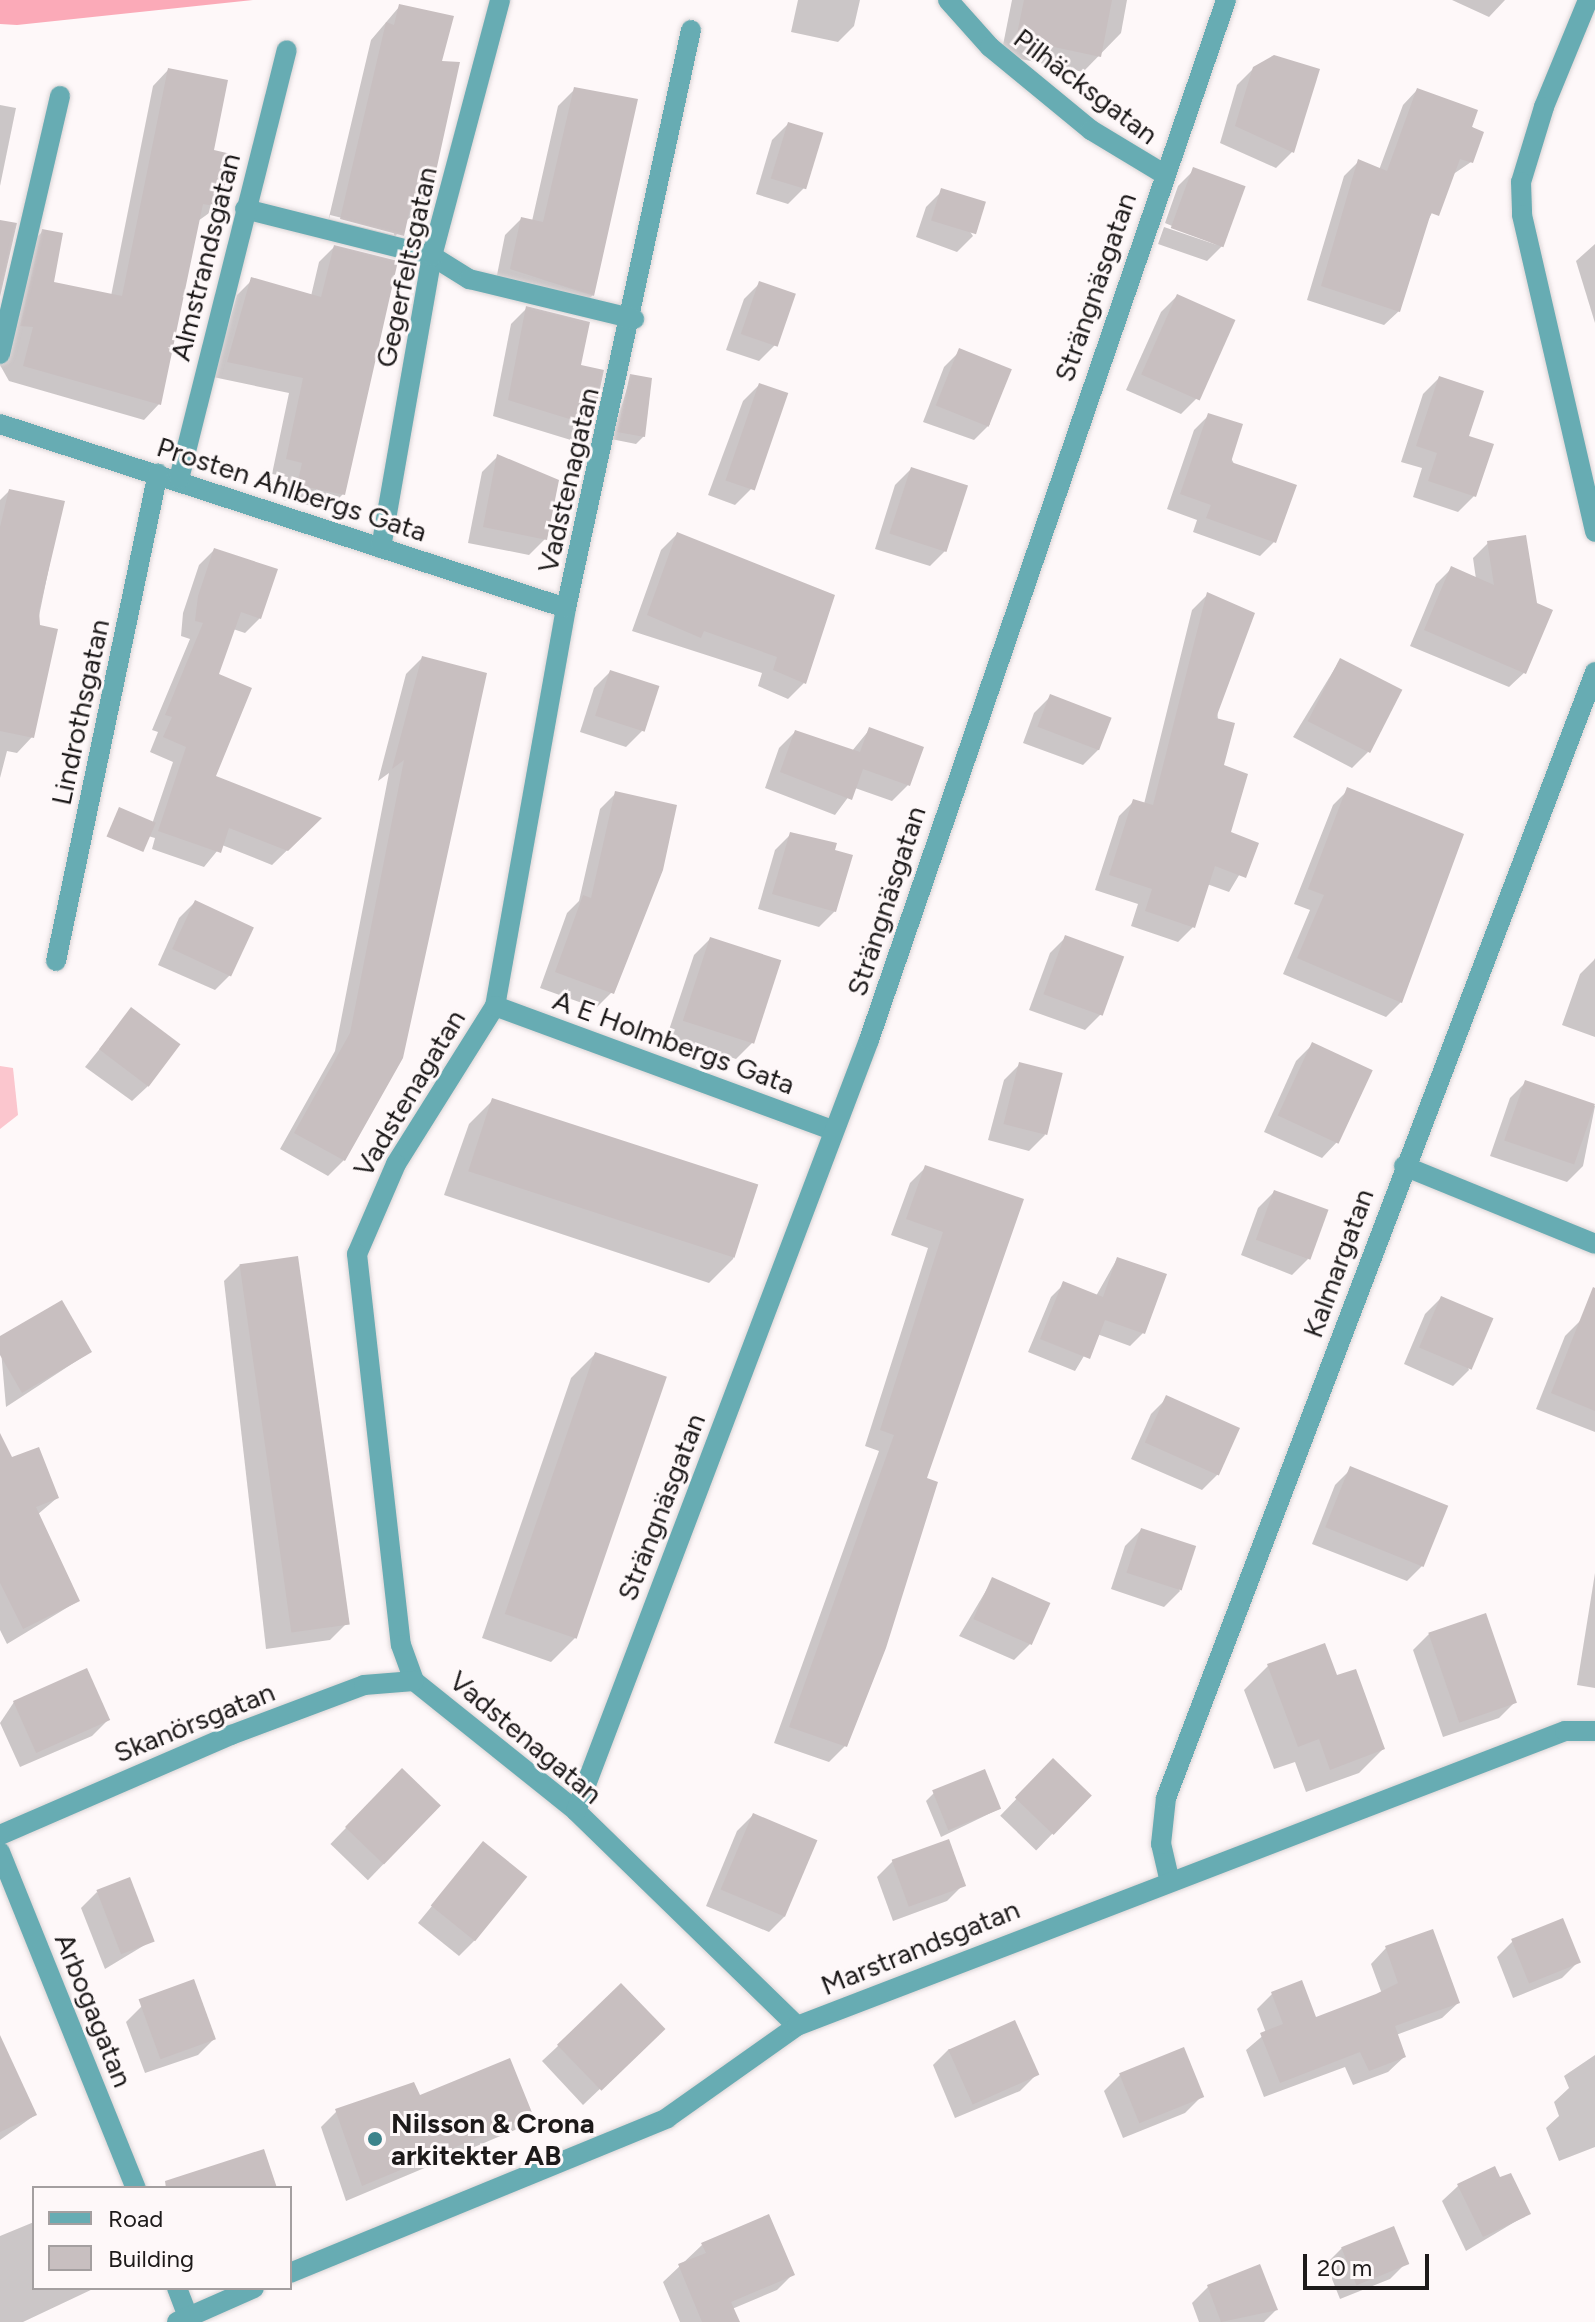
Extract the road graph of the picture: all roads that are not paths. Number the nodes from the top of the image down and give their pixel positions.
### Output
1 (500, 0) edge
2 (948, 0) edge
3 (1226, 0) edge
4 (1588, 0) edge
5 (691, 30) dead end
6 (287, 50) dead end
7 (60, 96) dead end
8 (1164, 174) junction
9 (245, 209) junction
10 (432, 256) junction
11 (634, 319) junction
12 (0, 354) edge
13 (0, 424) edge
14 (1586, 464) edge
15 (158, 474) junction
16 (179, 479) junction
17 (1595, 532) edge
18 (381, 548) junction
19 (566, 608) junction
20 (1595, 672) edge
21 (56, 961) dead end
22 (495, 1006) junction
23 (834, 1131) junction
24 (1404, 1166) junction
25 (1595, 1244) edge
26 (414, 1681) junction
27 (1595, 1731) edge
28 (576, 1811) junction
29 (0, 1835) edge
30 (0, 1852) edge
31 (1169, 1878) junction
32 (797, 2026) junction
33 (135, 2186) edge
34 (292, 2272) edge
35 (178, 2290) edge
36 (250, 2290) edge
37 (185, 2320) edge

1 - 10 street, Gegerfeltsgatan
2 - 8 street, Pilhäcksgatan
3 - 8 street, Strängnäsgatan
4 - 14 street
5 - 11 street, Vadstenagatan
6 - 9 street, Almstrandsgatan
7 - 12 street
8 - 23 street, Strängnäsgatan
9 - 10 street
9 - 16 street, Almstrandsgatan
10 - 11 street
10 - 18 street, Gegerfeltsgatan
11 - 19 street, Vadstenagatan
13 - 15 street, Prosten Ahlbergs Gata
14 - 17 street
15 - 16 street, Prosten Ahlbergs Gata
15 - 21 street, Lindrothsgatan
16 - 18 street, Prosten Ahlbergs Gata
18 - 19 street, Prosten Ahlbergs Gata
19 - 22 street, Vadstenagatan
20 - 24 street, Kalmargatan
22 - 23 street, A E Holmbergs Gata
22 - 26 street, Vadstenagatan
23 - 28 street, Strängnäsgatan
24 - 25 street
24 - 31 street, Kalmargatan
26 - 28 street, Vadstenagatan
26 - 29 street, Skanörsgatan
27 - 31 street, Marstrandsgatan
28 - 32 street, Vadstenagatan
30 - 33 street, Arbogagatan
31 - 32 street, Marstrandsgatan
32 - 34 street, Marstrandsgatan
35 - 37 street
36 - 37 street

